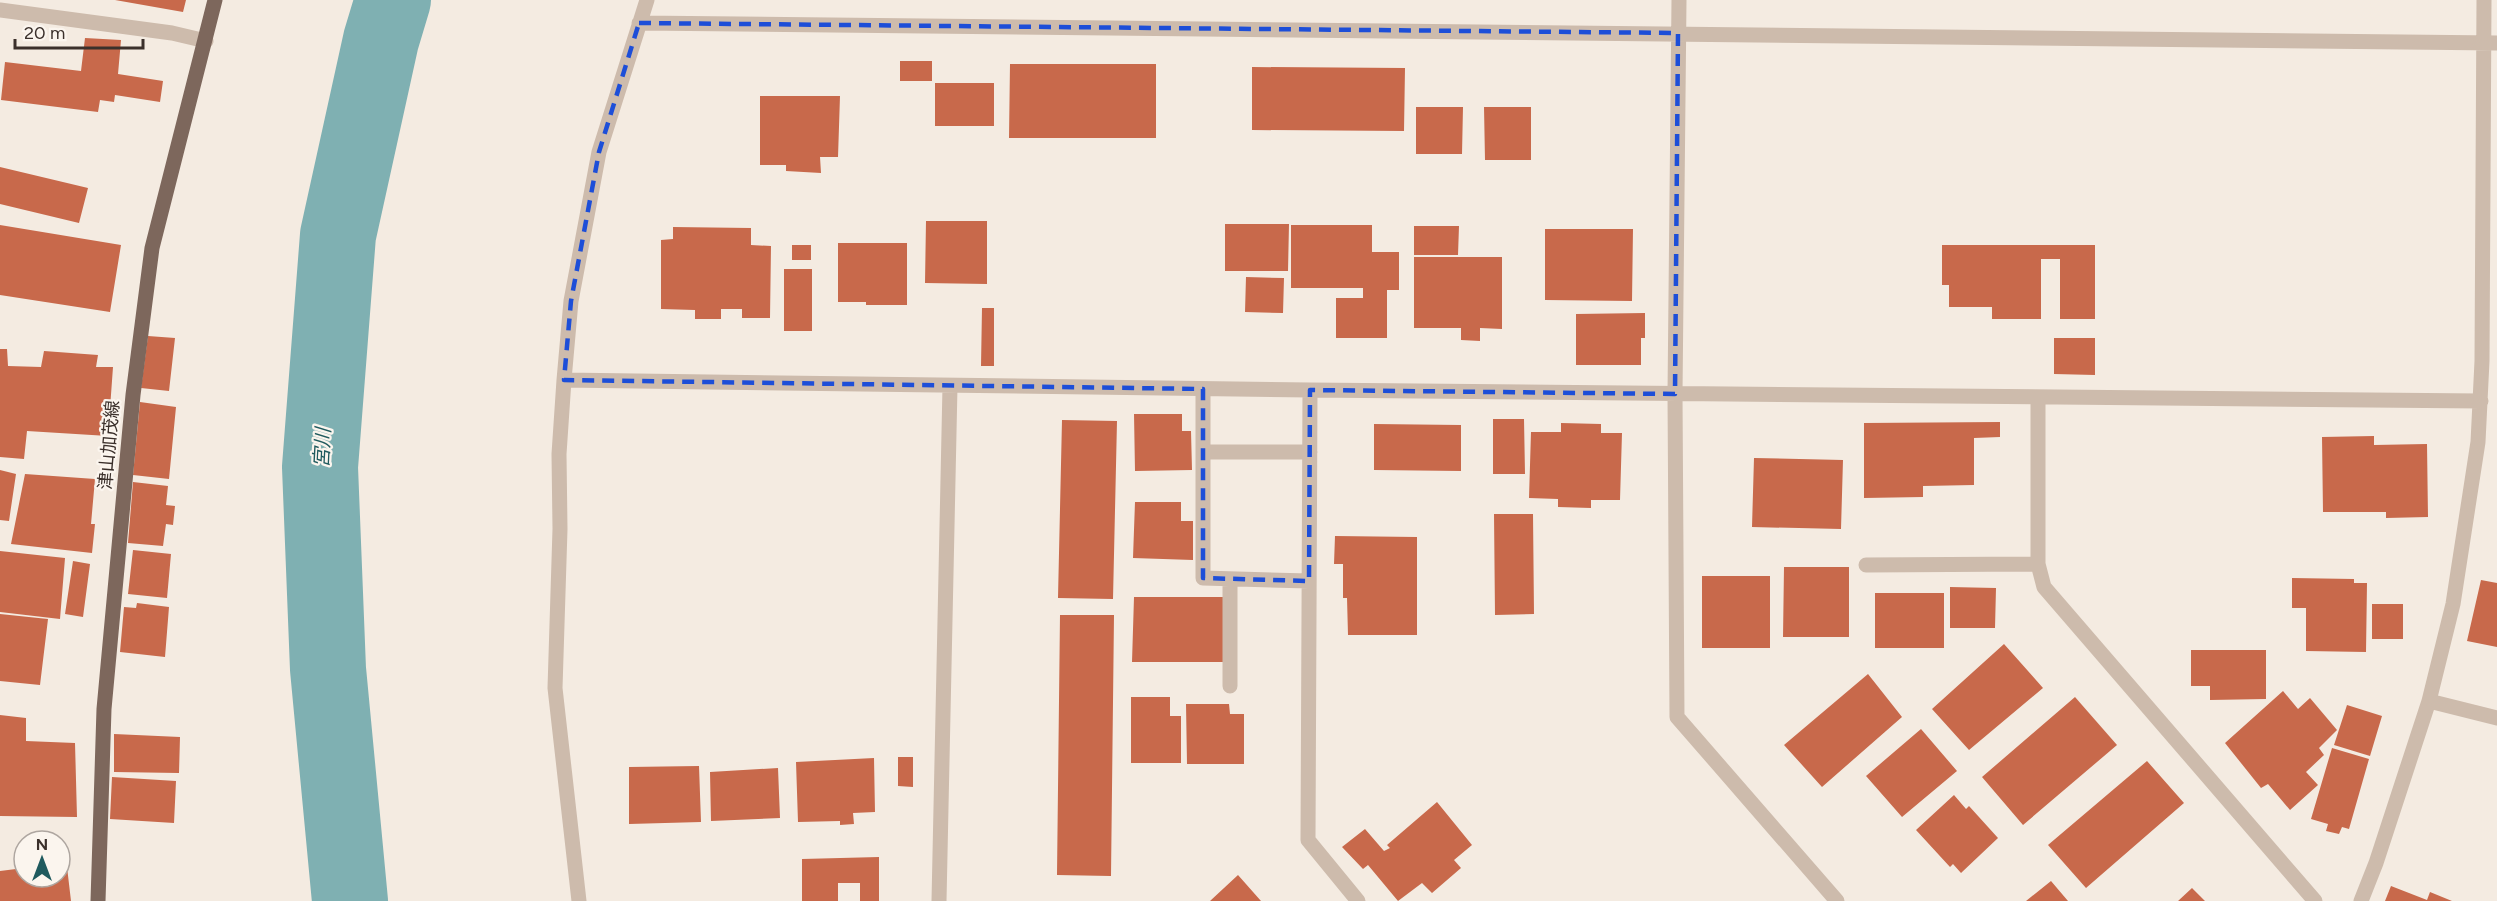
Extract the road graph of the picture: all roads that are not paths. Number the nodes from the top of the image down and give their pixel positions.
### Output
1 (215, 0) edge
2 (647, 0) edge
3 (1679, 0) edge
4 (2484, 0) edge
5 (0, 10) edge
6 (639, 23) junction
7 (1678, 33) junction
8 (206, 41) junction
9 (2490, 43) edge
10 (564, 380) junction
11 (950, 386) junction
12 (1203, 389) junction
13 (1310, 390) junction
14 (1675, 394) junction
15 (2038, 398) junction
16 (2481, 401) junction
17 (1203, 452) junction
18 (1310, 452) junction
19 (2038, 564) junction
20 (1866, 565) dead end
21 (1230, 579) junction
22 (1309, 581) junction
23 (1230, 686) dead end
24 (2429, 701) junction
25 (2497, 718) edge
26 (98, 901) edge
27 (579, 901) edge
28 (939, 901) edge
29 (1358, 901) edge
30 (1838, 901) edge
31 (2315, 901) edge
32 (2361, 901) edge

1 - 8 main road, 津山加茂線
2 - 6 street
3 - 7 street
4 - 9 street
5 - 8 street
6 - 7 street
6 - 10 street
7 - 9 street
7 - 14 street
8 - 26 main road, 津山加茂線
9 - 16 street
10 - 11 street
10 - 27 street
11 - 12 street
11 - 28 street
12 - 13 street
12 - 17 street
13 - 14 street
13 - 18 street
14 - 15 street
14 - 30 street
15 - 16 street
15 - 19 street
16 - 24 street
17 - 18 street
17 - 21 street
18 - 22 street
19 - 20 street
19 - 31 street
21 - 22 street
21 - 23 street
22 - 29 street
24 - 25 street
24 - 32 street

